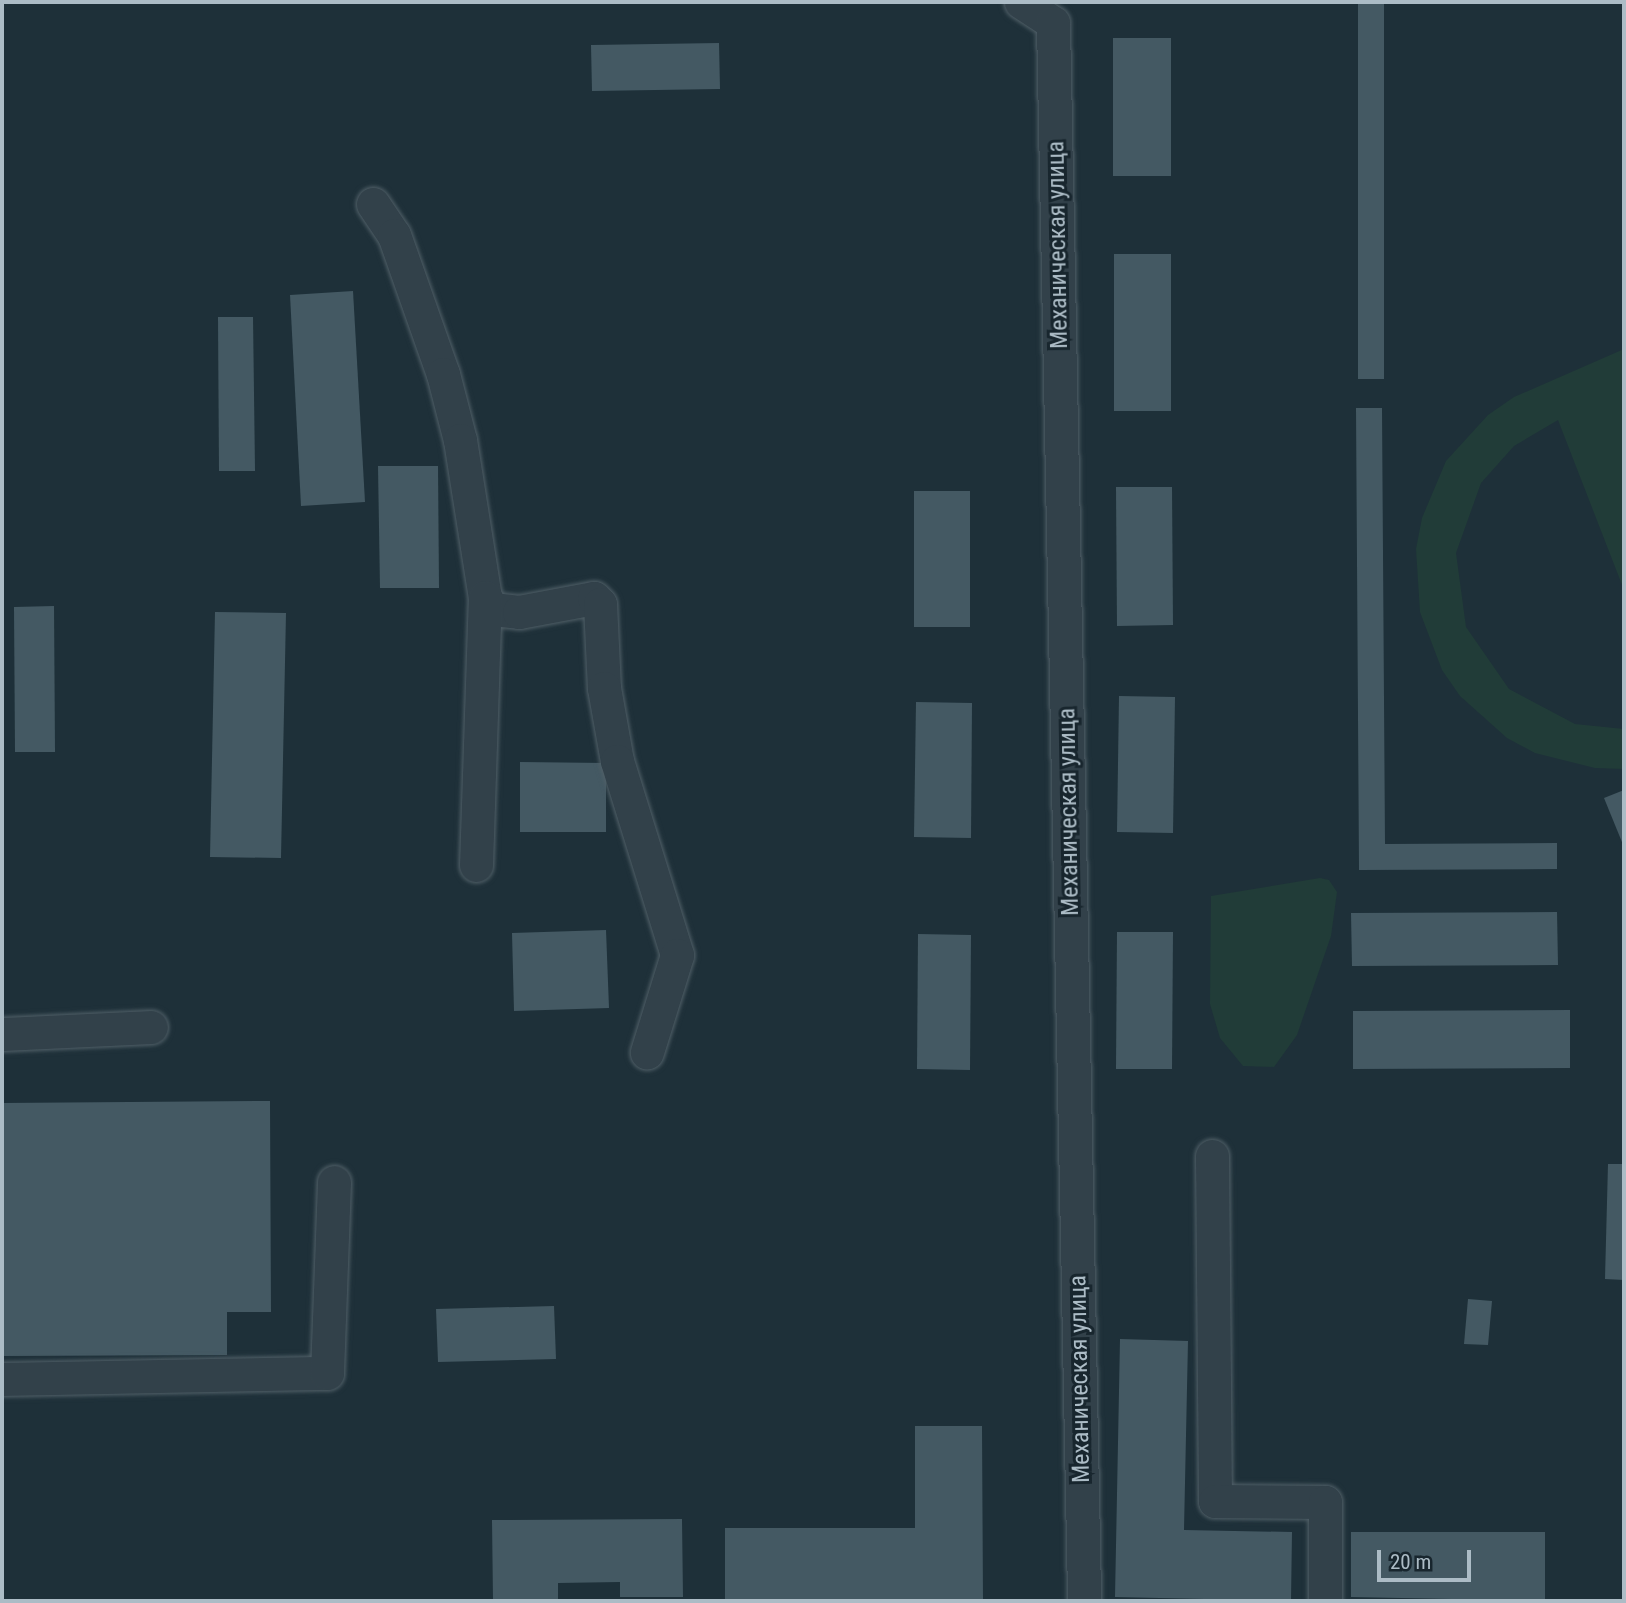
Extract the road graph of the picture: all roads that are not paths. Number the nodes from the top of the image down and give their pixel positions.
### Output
1 (1021, 2) edge
2 (373, 204) dead end
3 (485, 597) junction
4 (476, 865) dead end
5 (151, 1027) dead end
6 (2, 1034) edge
7 (647, 1052) dead end
8 (1212, 1156) dead end
9 (334, 1182) dead end
10 (2, 1378) edge
11 (1084, 1601) edge
12 (1325, 1601) edge

1 - 11 street, Механическая улица
2 - 3 street
3 - 4 street
3 - 7 street
5 - 6 street
8 - 12 street
9 - 10 street

